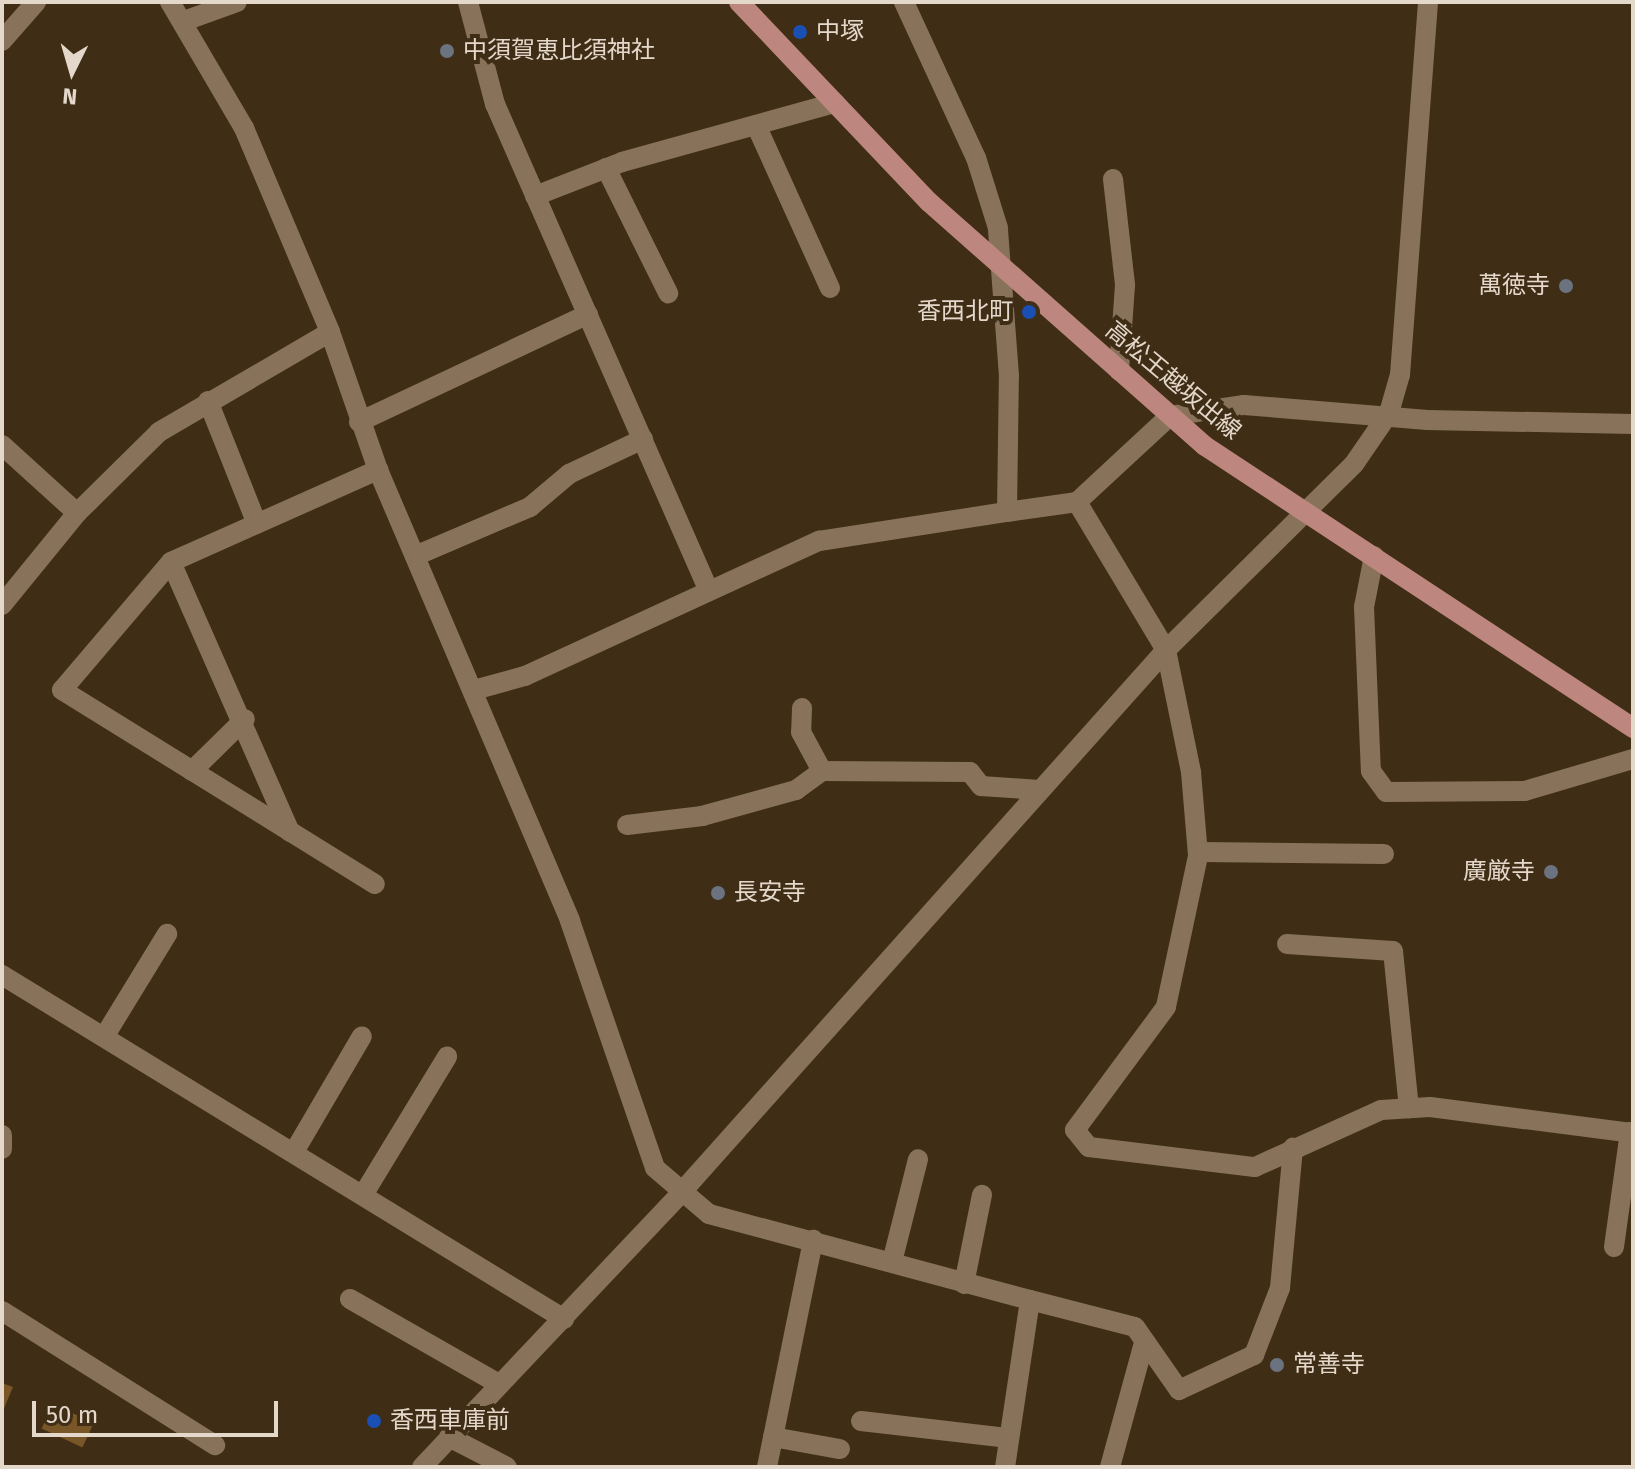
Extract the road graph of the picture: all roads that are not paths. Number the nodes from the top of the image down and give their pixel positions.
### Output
1 (36, 2) edge
2 (170, 2) edge
3 (237, 2) edge
4 (468, 2) edge
5 (739, 2) edge
6 (904, 2) edge
7 (1428, 2) edge
8 (184, 21) junction
9 (2, 41) edge
10 (835, 103) junction
11 (756, 125) junction
12 (606, 168) junction
13 (1113, 179) dead end
14 (535, 196) junction
15 (999, 267) junction
16 (830, 288) dead end
17 (668, 293) dead end
18 (588, 314) junction
19 (330, 332) junction
20 (1119, 371) junction
21 (208, 401) junction
22 (1389, 413) junction
23 (1170, 416) junction
24 (359, 422) junction
25 (1633, 424) edge
26 (643, 439) junction
27 (2, 445) edge
28 (378, 470) junction
29 (1077, 502) junction
30 (1007, 512) junction
31 (1306, 512) junction
32 (77, 513) junction
33 (257, 524) junction
34 (415, 556) junction
35 (1374, 556) junction
36 (171, 562) junction
37 (708, 589) junction
38 (2, 605) edge
39 (1166, 650) junction
40 (474, 690) junction
41 (802, 708) dead end
42 (245, 719) junction
43 (1633, 728) edge
44 (1633, 759) edge
45 (192, 771) junction
46 (822, 771) junction
47 (1039, 790) junction
48 (627, 825) dead end
49 (290, 832) junction
50 (1198, 852) junction
51 (1384, 854) dead end
52 (375, 884) dead end
53 (167, 934) dead end
54 (1287, 944) dead end
55 (2, 975) edge
56 (362, 1036) dead end
57 (104, 1037) junction
58 (447, 1057) dead end
59 (1409, 1108) junction
60 (1632, 1132) edge
61 (2, 1135) edge
62 (1293, 1148) junction
63 (2, 1149) edge
64 (294, 1152) junction
65 (918, 1159) dead end
66 (363, 1195) junction
67 (679, 1195) junction
68 (982, 1195) dead end
69 (813, 1240) junction
70 (1614, 1247) dead end
71 (892, 1262) junction
72 (964, 1284) junction
73 (350, 1299) dead end
74 (1030, 1300) junction
75 (2, 1311) edge
76 (564, 1319) junction
77 (1144, 1343) junction
78 (499, 1384) junction
79 (861, 1421) dead end
80 (449, 1437) junction
81 (773, 1437) junction
82 (1009, 1438) junction
83 (215, 1445) dead end
84 (840, 1449) dead end
85 (422, 1467) edge
86 (507, 1467) edge
87 (767, 1467) edge
88 (1005, 1467) edge
89 (1110, 1467) edge

1 - 9 street
2 - 8 street
3 - 8 street
4 - 14 street
5 - 10 main road, 高松王越坂出線
6 - 15 street
7 - 22 street
8 - 19 street
10 - 11 street
10 - 15 main road, 高松王越坂出線
11 - 12 street
11 - 16 street
12 - 14 street
12 - 17 street
13 - 20 street
14 - 18 street
15 - 20 main road, 高松王越坂出線
15 - 30 street
18 - 24 street
18 - 26 street
19 - 21 street
19 - 24 street
20 - 23 main road, 高松王越坂出線
21 - 32 street
21 - 33 street
22 - 23 street
22 - 25 street
22 - 31 street
23 - 29 street
23 - 31 main road, 高松王越坂出線
24 - 28 street
26 - 34 street
26 - 37 street
27 - 32 street
28 - 33 street
28 - 34 street
29 - 30 street
29 - 39 street
30 - 37 street
31 - 35 main road, 高松王越坂出線
31 - 39 street
32 - 38 street
33 - 36 street
34 - 40 street
35 - 43 main road, 高松王越坂出線
35 - 44 street
36 - 42 street
36 - 45 street
37 - 40 street
39 - 47 street
39 - 50 street
40 - 67 street
41 - 46 street
42 - 45 street
42 - 49 street
45 - 49 street
46 - 47 street
46 - 48 street
47 - 67 street
49 - 52 street
50 - 51 street
50 - 62 street
53 - 57 street
54 - 59 street
55 - 57 street
56 - 64 street
57 - 64 street
58 - 66 street
59 - 60 street
59 - 62 street
60 - 70 street
61 - 63 street
62 - 77 street
64 - 66 street
65 - 71 street
66 - 76 street
67 - 69 street
67 - 76 street
68 - 72 street
69 - 71 street
69 - 81 street
71 - 72 street
72 - 74 street
73 - 78 street
74 - 77 street
74 - 82 street
75 - 83 street
76 - 78 street
77 - 89 street
78 - 80 street
79 - 82 street
80 - 85 street
80 - 86 street
81 - 84 street
81 - 87 street
82 - 88 street

